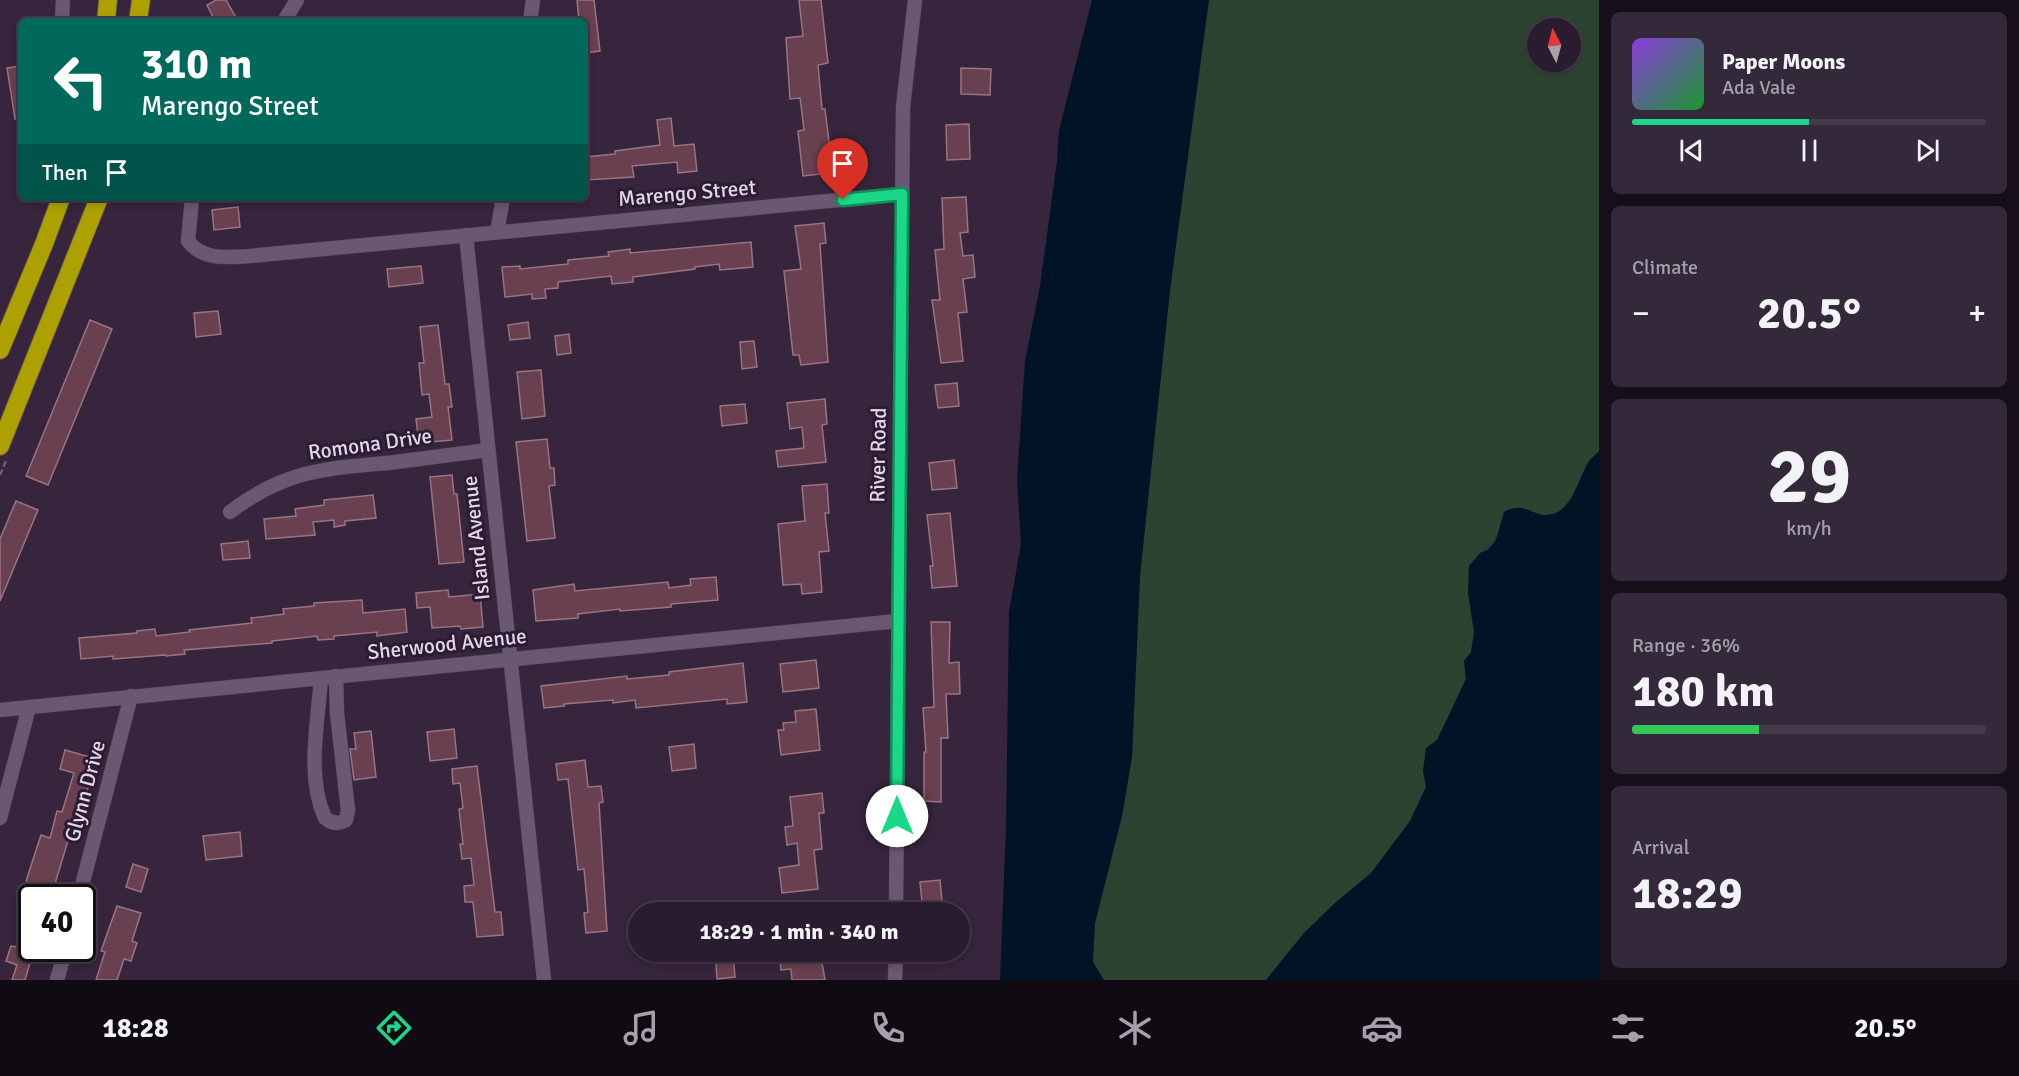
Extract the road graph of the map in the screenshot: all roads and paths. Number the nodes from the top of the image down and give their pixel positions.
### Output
1 (63, 0) edge
2 (108, 0) edge
3 (141, 0) edge
4 (297, 0) edge
5 (533, 0) edge
6 (915, 0) edge
7 (62, 18) edge
8 (106, 18) edge
9 (138, 18) edge
10 (286, 18) edge
11 (530, 18) edge
12 (902, 194) junction
13 (60, 201) edge
14 (98, 201) edge
15 (192, 201) edge
16 (502, 201) edge
17 (497, 232) junction
18 (466, 235) junction
19 (0, 350) edge
20 (0, 446) edge
21 (488, 450) junction
22 (230, 512) dead end
23 (898, 621) junction
24 (510, 659) junction
25 (329, 677) junction
26 (131, 696) junction
27 (29, 707) junction
28 (0, 710) edge
29 (0, 818) edge
30 (82, 884) edge
31 (896, 902) edge
32 (62, 962) edge
33 (896, 962) edge
34 (57, 980) edge
35 (544, 980) edge
36 (896, 980) edge

1 - 7 street
2 - 8 highway
3 - 9 highway
4 - 10 street
5 - 11 street
6 - 12 street, River Road
12 - 17 street, Marengo Street
12 - 23 street, River Road
13 - 19 highway
14 - 20 highway
15 - 18 street, Marengo Street
16 - 17 street
17 - 18 street, Marengo Street
18 - 21 street, Island Avenue
21 - 22 street, Romona Drive
21 - 24 street, Island Avenue
23 - 24 street, Sherwood Avenue
23 - 31 street, River Road
24 - 25 street, Sherwood Avenue
24 - 35 street, Island Avenue
25 - 25 street
25 - 26 street, Sherwood Avenue
26 - 27 street, Sherwood Avenue
26 - 30 street, Glynn Drive
27 - 28 street, Sherwood Avenue
27 - 29 street
32 - 34 street
33 - 36 street

